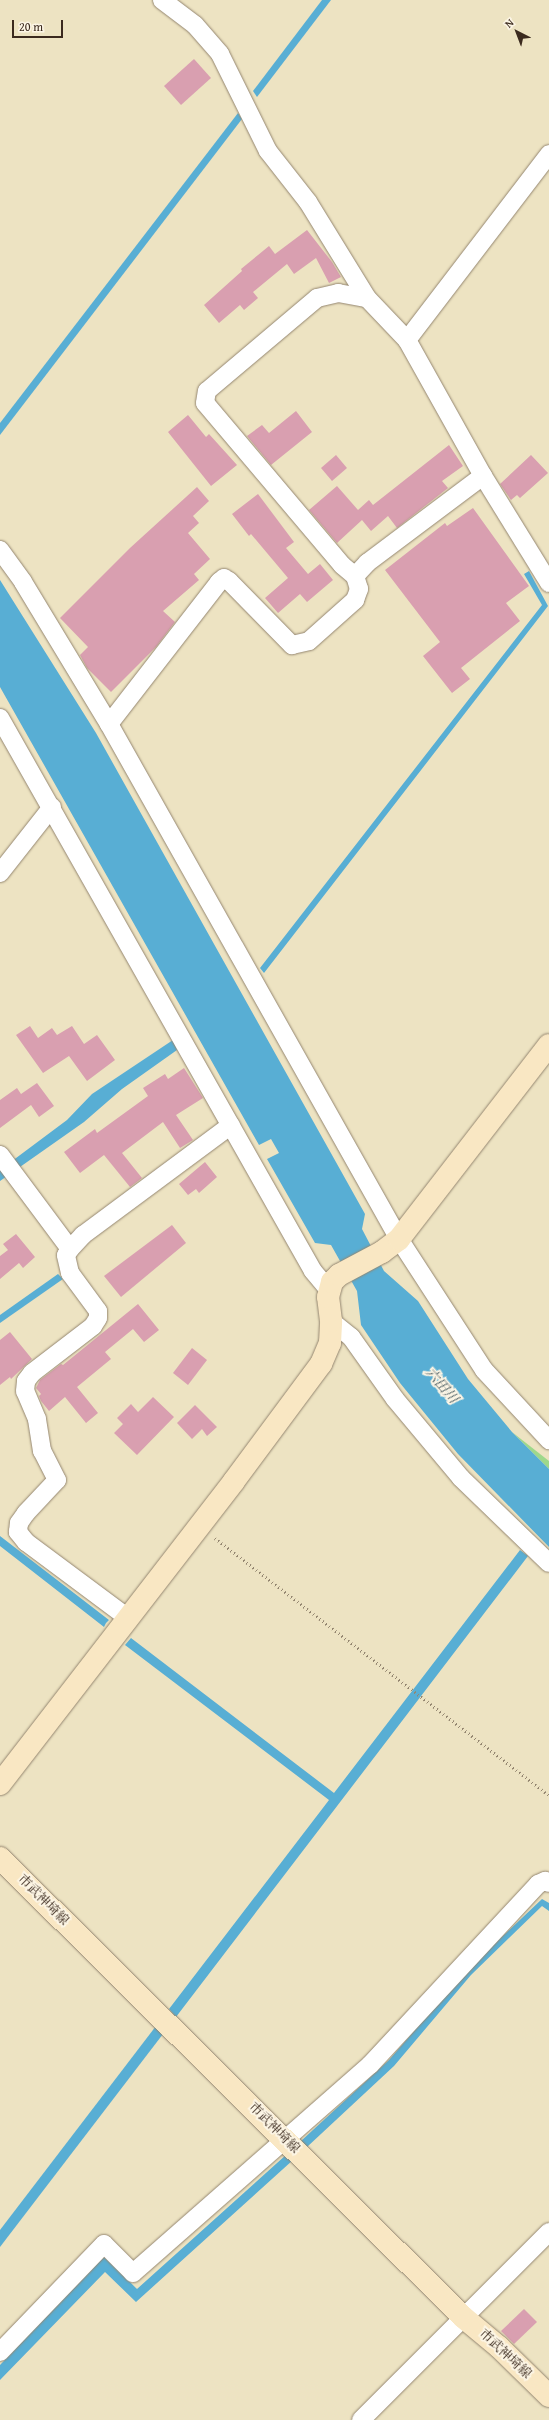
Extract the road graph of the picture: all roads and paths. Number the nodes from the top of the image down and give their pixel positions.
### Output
1 (162, 0) edge
2 (549, 154) edge
3 (367, 298) junction
4 (407, 340) junction
5 (483, 476) junction
6 (0, 550) edge
7 (355, 576) junction
8 (549, 583) edge
9 (0, 718) edge
10 (109, 724) junction
11 (52, 807) junction
12 (0, 873) edge
13 (549, 1046) edge
14 (231, 1125) junction
15 (7, 1164) edge
16 (399, 1239) junction
17 (70, 1249) junction
18 (334, 1282) junction
19 (331, 1321) junction
20 (549, 1440) edge
21 (199, 1526) junction
22 (549, 1563) edge
23 (128, 1618) junction
24 (0, 1784) edge
25 (549, 1794) edge
26 (0, 1858) edge
27 (549, 1883) edge
28 (285, 2139) junction
29 (549, 2232) edge
30 (463, 2317) junction
31 (0, 2352) edge
32 (549, 2396) edge
33 (361, 2420) edge

1 - 3 street
2 - 4 street
3 - 4 street
3 - 7 street
4 - 5 street
5 - 7 street
5 - 8 street
6 - 10 street
7 - 10 street
9 - 11 street
10 - 16 street
11 - 12 street
11 - 14 street
13 - 16 street
14 - 17 street
14 - 18 street
15 - 17 street
16 - 18 street
16 - 20 street
17 - 23 street
18 - 19 street
19 - 21 street
19 - 22 street
21 - 23 street
21 - 25 path
23 - 24 street
26 - 28 street, 市武神埼線
27 - 28 street
28 - 30 street, 市武神埼線
28 - 31 street
29 - 30 street
30 - 32 street, 市武神埼線
30 - 33 street

